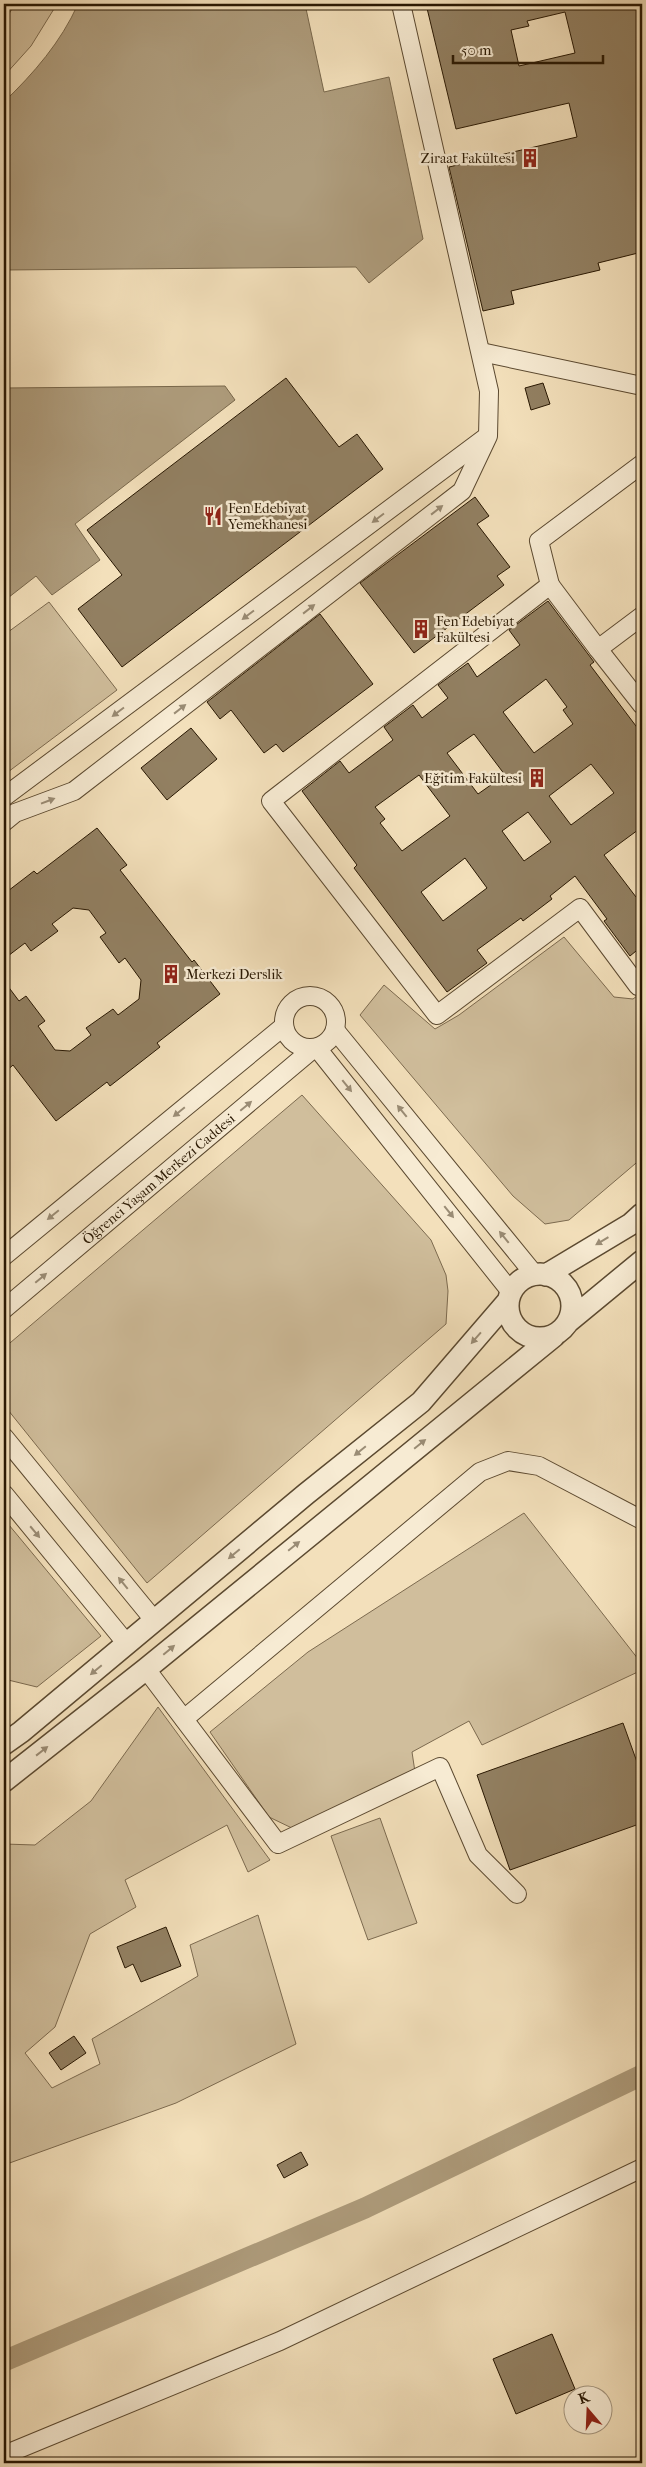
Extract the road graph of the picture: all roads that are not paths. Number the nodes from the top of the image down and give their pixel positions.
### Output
1 (401, 4) edge
2 (481, 352) junction
3 (642, 386) edge
4 (488, 436) junction
5 (642, 464) edge
6 (550, 585) junction
7 (642, 616) edge
8 (598, 649) junction
9 (642, 706) edge
10 (4, 797) edge
11 (4, 822) edge
12 (642, 983) edge
13 (284, 1026) junction
14 (335, 1030) junction
15 (315, 1048) junction
16 (642, 1214) edge
17 (4, 1256) edge
18 (642, 1261) edge
19 (540, 1275) junction
20 (510, 1296) junction
21 (4, 1309) edge
22 (561, 1329) junction
23 (4, 1438) edge
24 (4, 1494) edge
25 (642, 1520) edge
26 (154, 1620) junction
27 (128, 1644) junction
28 (146, 1669) junction
29 (184, 1719) junction
30 (4, 1744) edge
31 (4, 1781) edge
32 (517, 1894) dead end
33 (642, 2168) edge
34 (4, 2455) edge

1 - 2 street
2 - 3 street
2 - 4 street
4 -> 10 street
11 -> 4 street
5 - 6 street
6 - 8 street
6 - 12 street
7 - 8 street
8 - 9 street
13 - 14 street
13 - 15 street
13 -> 17 street
14 - 15 street
19 -> 14 street
15 -> 20 street
21 -> 15 street, Öğrenci Yaşam Merkezi Caddesi
16 -> 19 street
18 - 22 street
19 - 20 street
19 - 22 street
20 - 22 street
20 -> 26 street
28 -> 22 street
26 -> 23 street
24 -> 27 street
25 - 29 street
26 - 27 street
27 -> 30 street
28 - 29 street
31 -> 28 street
29 - 32 street
33 - 34 street

